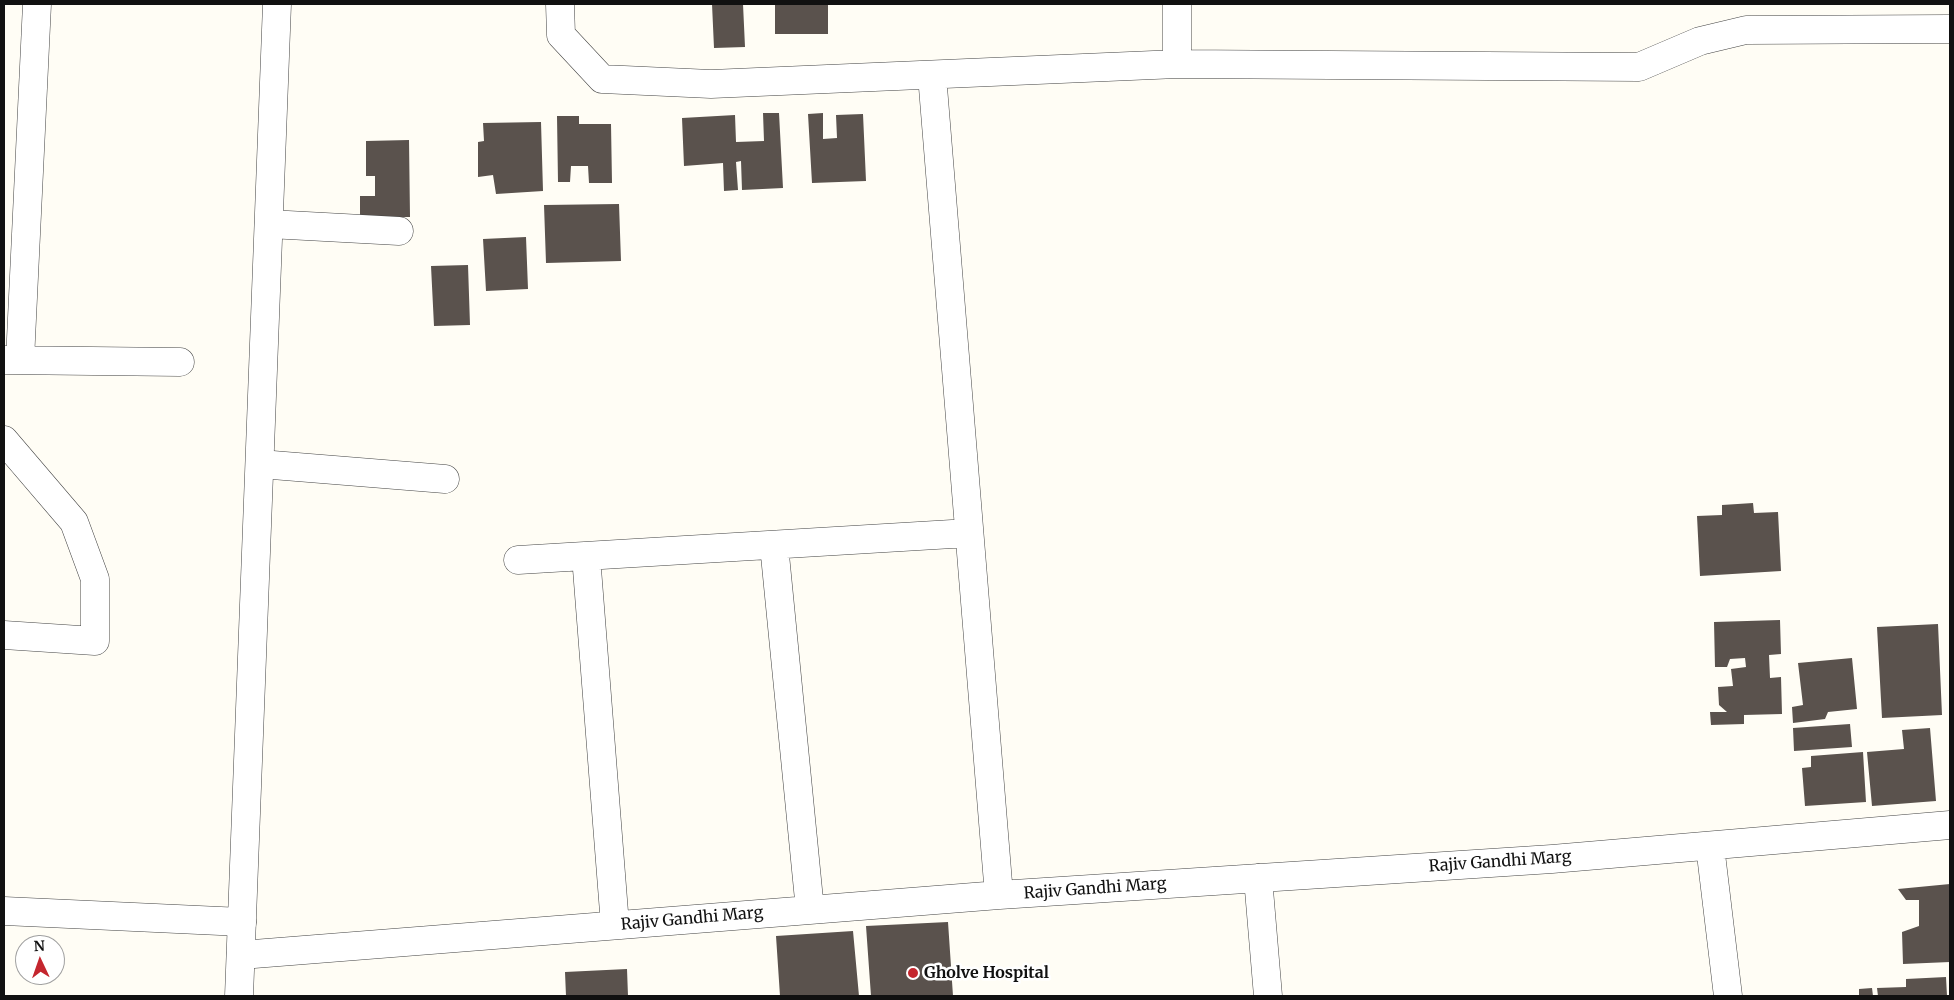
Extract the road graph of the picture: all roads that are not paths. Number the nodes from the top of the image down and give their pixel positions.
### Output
1 (37, 4) edge
2 (278, 4) edge
3 (560, 4) edge
4 (1177, 4) edge
5 (1950, 30) edge
6 (1177, 64) junction
7 (932, 75) junction
8 (269, 224) junction
9 (400, 231) dead end
10 (12, 360) edge
11 (180, 362) dead end
12 (4, 440) edge
13 (260, 464) junction
14 (445, 479) dead end
15 (969, 533) junction
16 (774, 545) junction
17 (586, 556) junction
18 (518, 560) dead end
19 (4, 635) edge
20 (1950, 825) edge
21 (1710, 846) junction
22 (1258, 878) junction
23 (999, 895) junction
24 (810, 910) junction
25 (4, 911) edge
26 (242, 922) junction
27 (615, 925) junction
28 (241, 955) junction
29 (239, 996) edge
30 (1268, 996) edge
31 (1728, 996) edge

1 - 10 street
2 - 8 street
3 - 7 street
4 - 6 street
5 - 6 street
6 - 7 street
7 - 15 street
8 - 9 street
8 - 13 street
10 - 11 street
12 - 19 street
13 - 14 street
13 - 26 street
15 - 16 street
15 - 23 street
16 - 17 street
16 - 24 street
17 - 18 street
17 - 27 street
20 - 21 street, Rajiv Gandhi Marg
21 - 22 street, Rajiv Gandhi Marg
21 - 31 street
22 - 23 street, Rajiv Gandhi Marg
22 - 30 street
23 - 24 street, Rajiv Gandhi Marg
24 - 27 street, Rajiv Gandhi Marg
25 - 26 street
26 - 28 street
27 - 28 street, Rajiv Gandhi Marg
28 - 29 street

